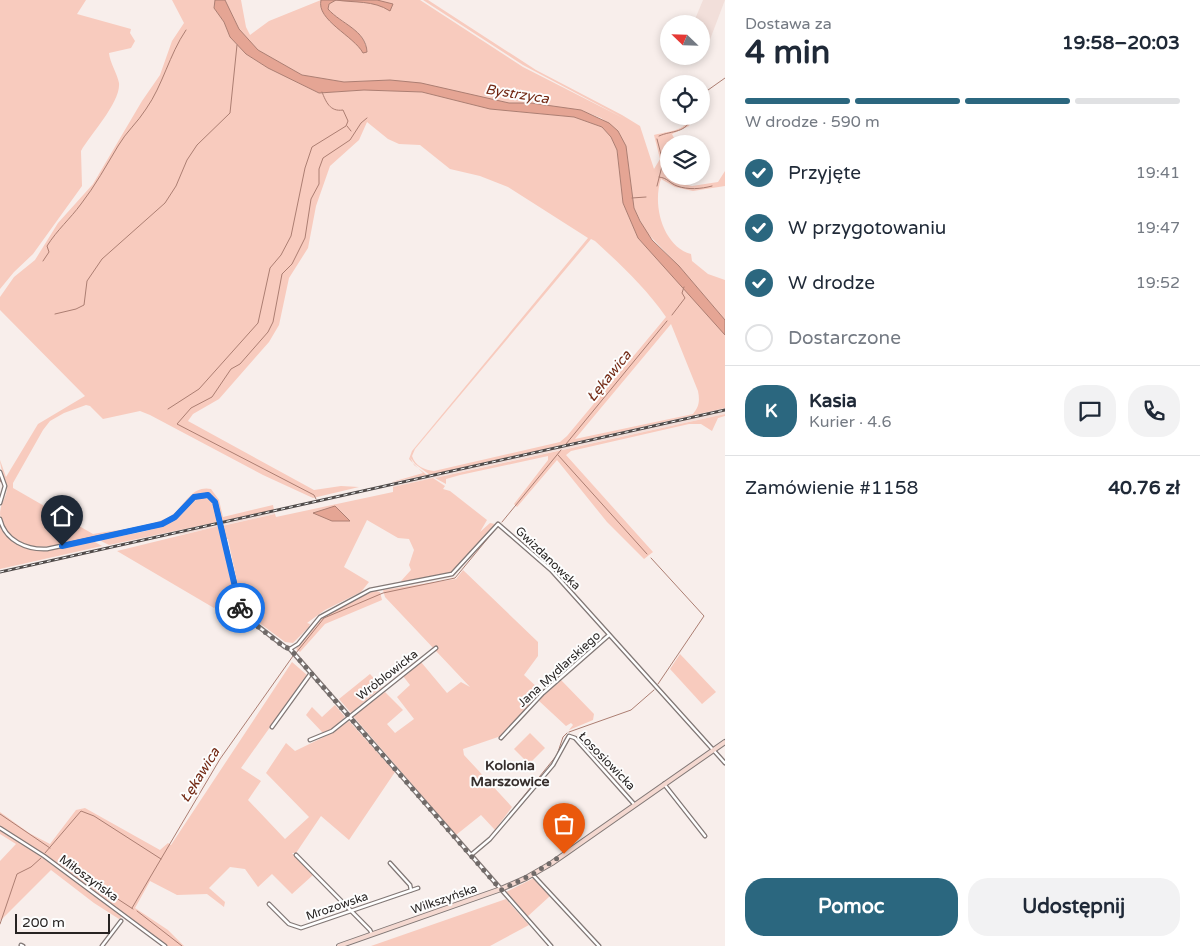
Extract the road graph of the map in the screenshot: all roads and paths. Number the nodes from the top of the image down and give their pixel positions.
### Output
1 (0, 472) edge
2 (0, 503) edge
3 (0, 519) edge
4 (610, 635) junction
5 (436, 648) dead end
6 (290, 649) junction
7 (311, 673) junction
8 (350, 716) junction
9 (272, 728) dead end
10 (501, 738) dead end
11 (310, 740) dead end
12 (725, 742) edge
13 (714, 750) junction
14 (725, 763) edge
15 (664, 784) junction
16 (634, 804) junction
17 (0, 828) edge
18 (704, 836) dead end
19 (296, 855) dead end
20 (472, 855) junction
21 (390, 863) dead end
22 (533, 874) junction
23 (418, 888) dead end
24 (411, 890) junction
25 (501, 890) junction
26 (269, 904) dead end
27 (350, 910) junction
28 (120, 921) dead end
29 (372, 934) junction
30 (102, 946) edge
31 (165, 946) edge
32 (338, 946) edge
33 (551, 946) edge
34 (599, 946) edge

1 - 2 street
3 - 6 street
4 - 6 street, Gwizdanowska
4 - 10 street, Jana Mydlarskiego
4 - 13 street, Gwizdanowska
5 - 8 street, Wróblowicka
6 - 7 street
7 - 8 street
7 - 9 street
8 - 11 street, Wróblowicka
8 - 20 street
12 - 13 street, Wilkszyńska
13 - 14 street, Gwizdanowska
13 - 15 street, Wilkszyńska
15 - 16 street, Wilkszyńska
15 - 18 street
16 - 20 street, Łososiowicka
16 - 22 street, Wilkszyńska
17 - 31 street, Miłoszyńska
19 - 27 street
20 - 25 street
21 - 24 street
22 - 25 street, Wilkszyńska
22 - 34 street
23 - 24 street, Mrozowska
24 - 27 street, Mrozowska
25 - 29 street, Wilkszyńska
25 - 33 street
26 - 27 street, Mrozowska
27 - 29 street
28 - 30 street
29 - 32 street, Wilkszyńska

